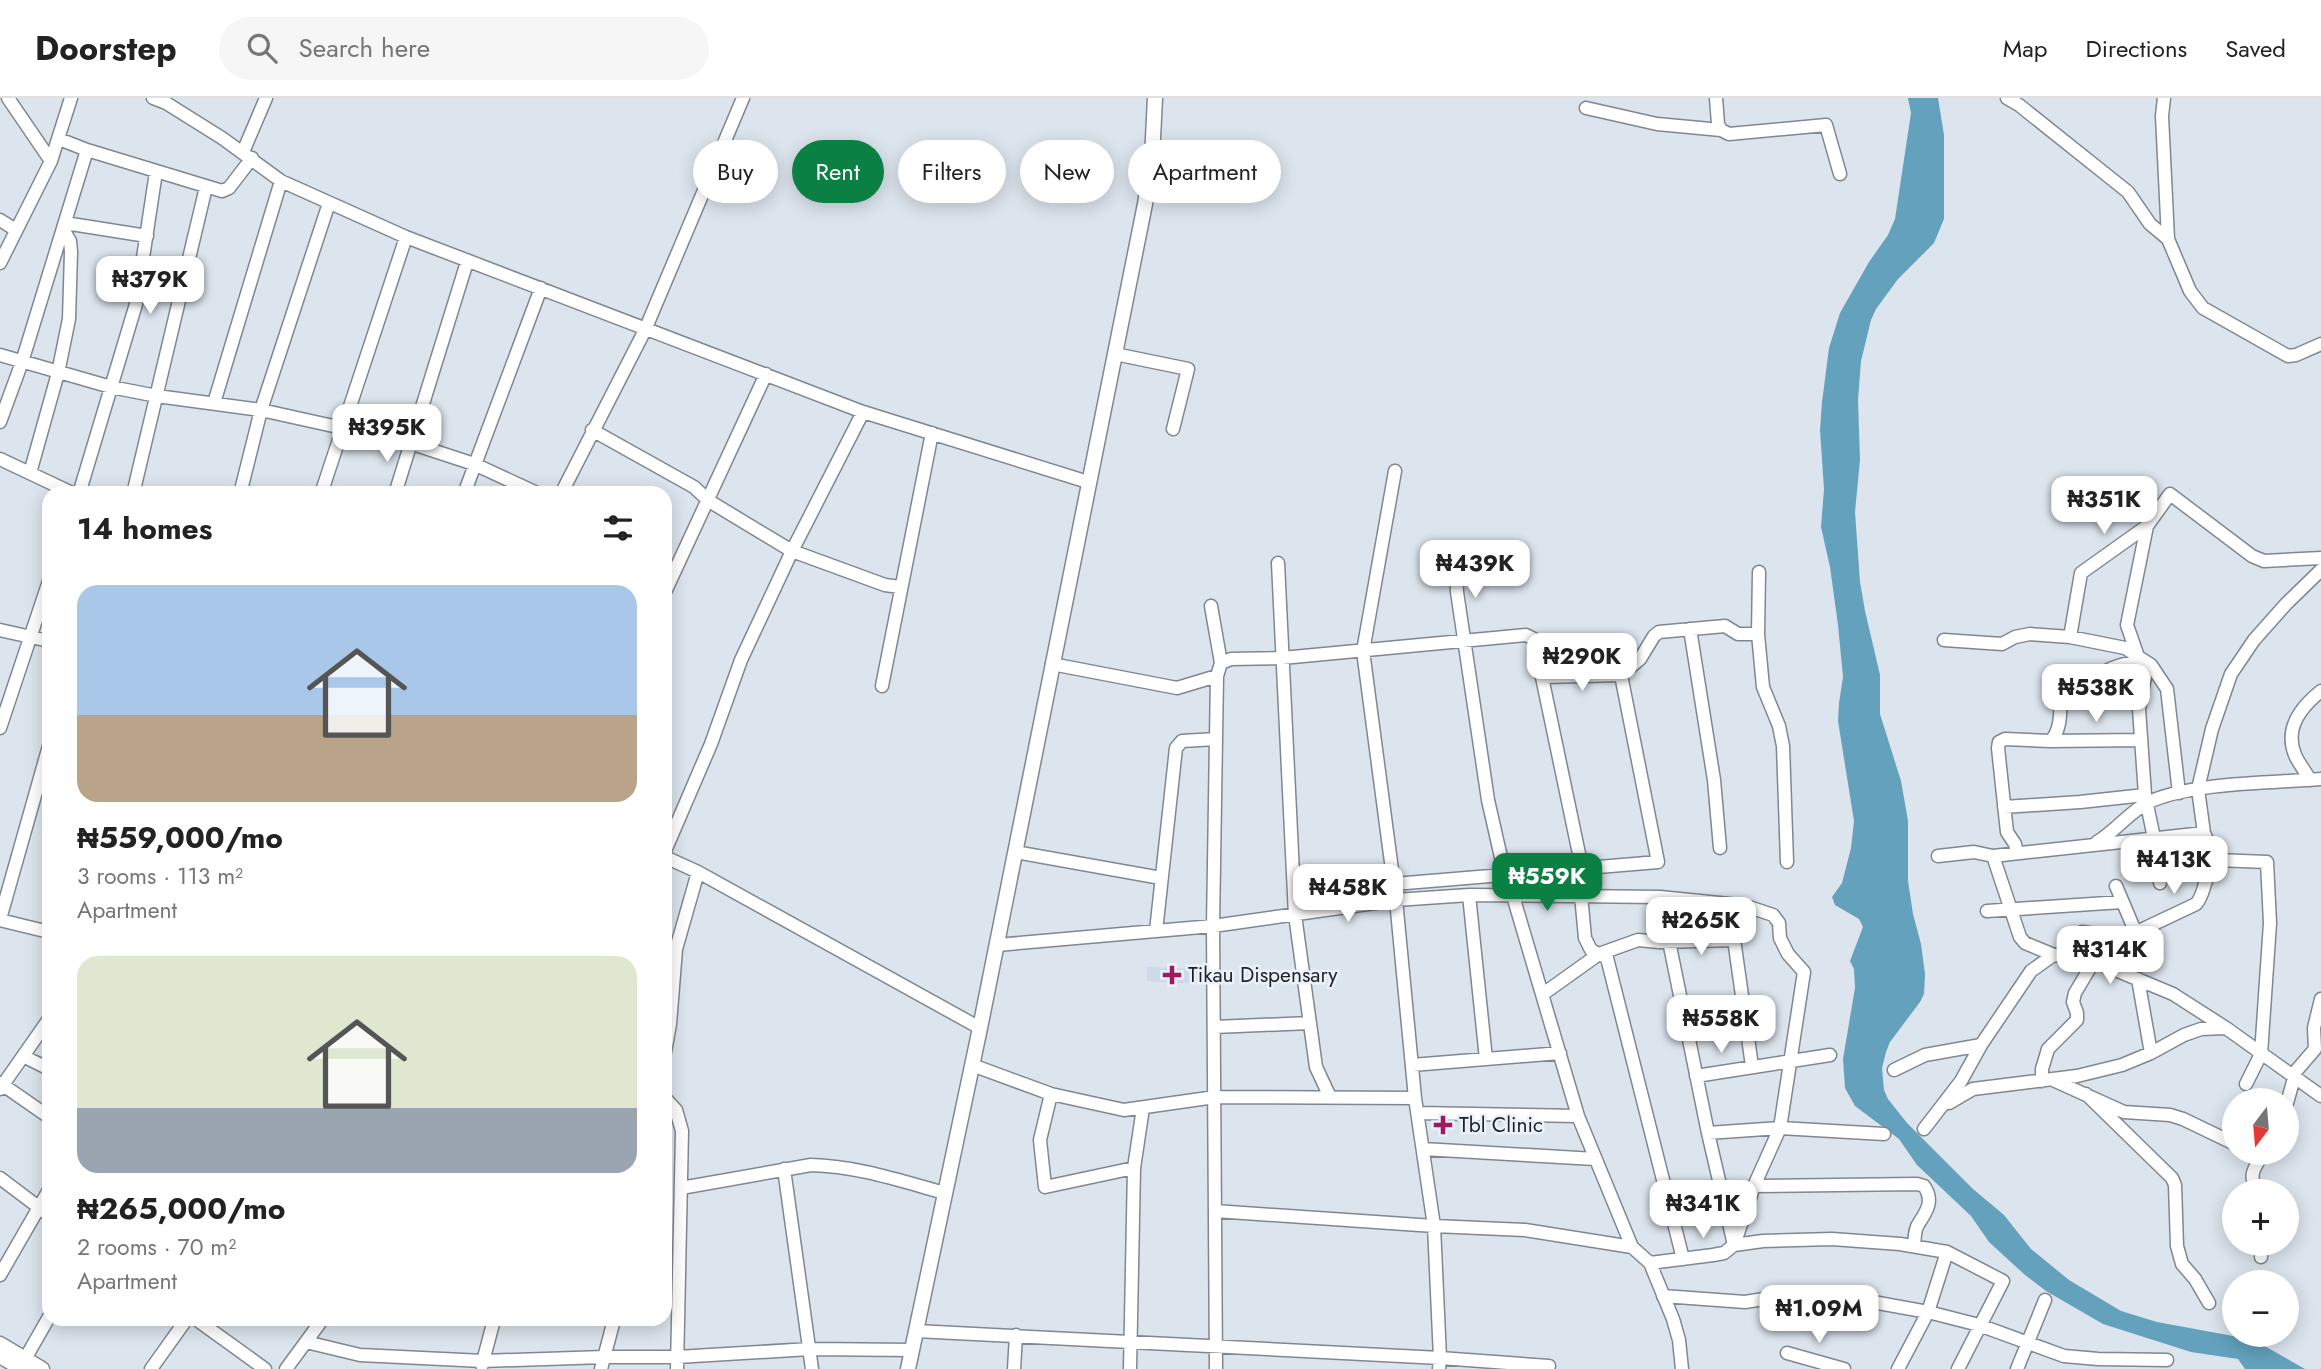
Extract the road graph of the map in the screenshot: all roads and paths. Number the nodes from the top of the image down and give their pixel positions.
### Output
1 (8, 98) edge
2 (71, 98) edge
3 (153, 98) edge
4 (265, 98) edge
5 (743, 98) edge
6 (1155, 98) edge
7 (1716, 98) edge
8 (2007, 98) edge
9 (2164, 98) edge
10 (1586, 108) dead end
11 (1721, 130) junction
12 (60, 139) junction
13 (88, 150) junction
14 (247, 155) junction
15 (51, 161) junction
16 (156, 172) junction
17 (1840, 174) dead end
18 (281, 181) junction
19 (206, 187) junction
20 (329, 204) junction
21 (0, 220) edge
22 (64, 226) junction
23 (16, 230) junction
24 (146, 236) junction
25 (406, 237) junction
26 (2168, 239) junction
27 (467, 262) junction
28 (0, 263) edge
29 (541, 288) junction
30 (645, 330) junction
31 (2321, 344) edge
32 (1115, 354) junction
33 (0, 355) edge
34 (22, 362) junction
35 (58, 373) junction
36 (766, 374) junction
37 (111, 387) junction
38 (157, 396) junction
39 (214, 403) junction
40 (261, 410) junction
41 (863, 412) junction
42 (0, 422) edge
43 (342, 427) junction
44 (1173, 429) dead end
45 (592, 430) junction
46 (932, 433) junction
47 (410, 443) junction
48 (0, 459) edge
49 (474, 464) junction
50 (1395, 471) dead end
51 (30, 473) junction
52 (1088, 482) junction
53 (59, 486) edge
54 (80, 486) edge
55 (135, 486) edge
56 (242, 486) edge
57 (324, 486) edge
58 (397, 486) edge
59 (467, 486) edge
60 (522, 486) edge
61 (565, 486) edge
62 (709, 501) junction
63 (2147, 526) junction
64 (792, 551) junction
65 (2321, 558) edge
66 (1456, 561) dead end
67 (1278, 563) dead end
68 (2321, 569) edge
69 (1759, 572) dead end
70 (672, 578) edge
71 (900, 587) junction
72 (42, 601) edge
73 (1210, 606) dead end
74 (0, 629) edge
75 (1690, 629) junction
76 (1758, 634) junction
77 (2070, 637) junction
78 (29, 638) junction
79 (42, 640) edge
80 (1944, 640) dead end
81 (1464, 642) junction
82 (1363, 651) junction
83 (1282, 658) junction
84 (2140, 659) junction
85 (1220, 663) junction
86 (1052, 664) junction
87 (1621, 675) junction
88 (1217, 677) junction
89 (1543, 677) junction
90 (882, 687) dead end
91 (2321, 691) edge
92 (0, 728) edge
93 (1216, 739) junction
94 (2141, 740) junction
95 (2050, 741) junction
96 (42, 771) edge
97 (2316, 780) edge
98 (2198, 789) junction
99 (2179, 793) junction
100 (2145, 799) junction
101 (2004, 807) junction
102 (2204, 833) junction
103 (672, 835) edge
104 (2154, 838) junction
105 (2094, 844) junction
106 (1720, 848) dead end
107 (1015, 852) junction
108 (2017, 853) junction
109 (1938, 856) dead end
110 (1993, 856) junction
111 (672, 860) edge
112 (2216, 860) junction
113 (1787, 862) dead end
114 (1582, 868) junction
115 (698, 872) junction
116 (1505, 875) junction
117 (1161, 878) junction
118 (2160, 883) dead end
119 (1394, 884) junction
120 (2116, 886) dead end
121 (1469, 895) junction
122 (1581, 895) junction
123 (1513, 897) junction
124 (1660, 897) junction
125 (1396, 900) junction
126 (2123, 902) junction
127 (1728, 904) junction
128 (2011, 909) junction
129 (1987, 911) dead end
130 (1295, 915) junction
131 (0, 920) edge
132 (1213, 926) junction
133 (42, 930) edge
134 (1156, 931) junction
135 (2135, 931) junction
136 (1734, 940) junction
137 (1669, 941) junction
138 (672, 942) edge
139 (997, 945) junction
140 (1599, 954) junction
141 (2059, 955) junction
142 (2094, 961) junction
143 (2138, 979) junction
144 (1543, 994) junction
145 (2321, 999) edge
146 (1310, 1023) junction
147 (1214, 1027) junction
148 (980, 1028) junction
149 (2226, 1028) junction
150 (42, 1029) edge
151 (1981, 1045) junction
152 (1560, 1053) junction
153 (2151, 1053) junction
154 (2262, 1054) junction
155 (1830, 1055) dead end
156 (23, 1056) junction
157 (1486, 1059) junction
158 (1789, 1060) junction
159 (972, 1065) junction
160 (1412, 1065) junction
161 (42, 1066) edge
162 (1752, 1066) junction
163 (1895, 1070) dead end
164 (1696, 1076) junction
165 (2295, 1078) junction
166 (2047, 1080) junction
167 (2246, 1084) dead end
168 (1, 1085) edge
169 (2292, 1088) edge
170 (1051, 1094) junction
171 (2087, 1094) junction
172 (2321, 1096) edge
173 (1215, 1097) junction
174 (1330, 1097) junction
175 (1415, 1098) junction
176 (672, 1106) edge
177 (1143, 1108) junction
178 (1941, 1110) junction
179 (42, 1112) edge
180 (1418, 1113) junction
181 (1578, 1116) junction
182 (1780, 1128) junction
183 (1924, 1129) dead end
184 (1708, 1133) junction
185 (1884, 1134) dead end
186 (2222, 1138) edge
187 (1423, 1149) junction
188 (1595, 1159) junction
189 (1134, 1168) junction
190 (784, 1169) junction
191 (0, 1178) edge
192 (1754, 1186) junction
193 (681, 1188) junction
194 (945, 1193) junction
195 (42, 1210) edge
196 (1215, 1211) junction
197 (42, 1214) edge
198 (1434, 1226) junction
199 (1734, 1245) junction
200 (1914, 1246) junction
201 (1632, 1247) junction
202 (1947, 1252) junction
203 (1683, 1259) junction
204 (1650, 1262) junction
205 (0, 1275) edge
206 (1663, 1296) junction
207 (2045, 1300) dead end
208 (2209, 1303) dead end
209 (1928, 1312) junction
210 (1979, 1325) junction
211 (44, 1326) edge
212 (182, 1326) edge
213 (205, 1326) edge
214 (318, 1326) edge
215 (492, 1326) edge
216 (612, 1326) edge
217 (916, 1331) junction
218 (1016, 1335) junction
219 (306, 1342) junction
220 (1131, 1342) junction
221 (2028, 1343) junction
222 (0, 1344) edge
223 (1215, 1346) junction
224 (810, 1349) junction
225 (912, 1350) junction
226 (1787, 1353) dead end
227 (360, 1354) junction
228 (0, 1356) edge
229 (2167, 1360) dead end
230 (602, 1363) edge
231 (677, 1363) edge
232 (1439, 1363) edge
233 (24, 1364) edge
234 (2098, 1364) edge
235 (482, 1365) edge
236 (1549, 1366) dead end
237 (42, 1369) edge
238 (151, 1369) edge
239 (265, 1369) edge
240 (286, 1369) edge
241 (358, 1369) edge
242 (812, 1369) edge
243 (908, 1369) edge
244 (1014, 1369) edge
245 (1130, 1369) edge
246 (1216, 1369) edge
247 (1682, 1369) edge
248 (1844, 1369) edge
249 (1898, 1369) edge
250 (1958, 1369) edge
251 (2017, 1369) edge

1 - 15 street
2 - 12 street
3 - 14 street
4 - 14 street
5 - 30 street
6 - 32 main road
7 - 11 street
8 - 26 street
9 - 26 street
10 - 11 street
11 - 17 street
12 - 13 street
12 - 15 street
13 - 16 street
13 - 22 street
14 - 18 street
14 - 19 street
15 - 23 street
16 - 19 street
16 - 24 street
18 - 20 street
18 - 39 street
19 - 38 street
20 - 25 street
20 - 40 street
21 - 23 street
22 - 24 street
22 - 34 street
22 - 35 street
23 - 28 street
24 - 37 street
25 - 27 street
25 - 43 street
26 - 31 street
27 - 29 street
27 - 47 street
29 - 30 street
29 - 49 street
30 - 36 street
30 - 45 street
32 - 44 street
32 - 52 main road
33 - 34 street
34 - 35 street
34 - 42 street
35 - 37 street
35 - 51 street
36 - 41 street
36 - 62 street
37 - 38 street
37 - 54 street
38 - 39 street
38 - 55 street
39 - 40 street
40 - 43 street
40 - 56 street
41 - 46 street
41 - 64 street
43 - 47 street
43 - 57 street
45 - 61 street
45 - 62 street
46 - 52 street
46 - 71 street
47 - 49 street
47 - 58 street
48 - 51 street
49 - 59 street
49 - 60 street
50 - 82 street
51 - 53 street
52 - 86 main road
62 - 64 street
62 - 70 street
63 - 65 street
63 - 77 street
63 - 84 street
64 - 71 street
64 - 103 street
66 - 81 street
67 - 83 street
68 - 98 street
69 - 76 street
71 - 90 street
72 - 78 street
73 - 85 street
74 - 78 street
75 - 76 street
75 - 87 street
75 - 106 street
76 - 113 street
77 - 80 street
77 - 84 street
78 - 79 street
78 - 92 street
81 - 82 street
81 - 89 street
81 - 116 street
82 - 83 street
82 - 119 street
83 - 85 street
83 - 130 street
84 - 94 street
84 - 95 street
84 - 99 street
85 - 88 street
86 - 88 street
86 - 107 main road
87 - 89 street
87 - 114 street
88 - 93 street
89 - 114 street
91 - 97 street
93 - 117 street
93 - 132 street
94 - 95 street
94 - 100 street
95 - 101 street
96 - 131 street
97 - 98 street
98 - 99 street
98 - 102 street
99 - 100 street
100 - 101 street
100 - 104 street
100 - 105 street
101 - 108 street
102 - 104 street
102 - 112 street
104 - 105 street
104 - 118 street
105 - 108 street
107 - 117 street
107 - 139 main road
108 - 110 street
109 - 110 street
110 - 128 street
111 - 115 street
112 - 135 street
112 - 154 street
114 - 116 street
115 - 138 street
115 - 148 street
116 - 119 street
117 - 134 street
119 - 125 street
120 - 126 street
121 - 123 street
121 - 125 street
121 - 157 street
122 - 123 street
122 - 124 street
122 - 140 street
123 - 144 street
124 - 127 street
124 - 137 street
125 - 130 street
125 - 160 street
126 - 128 street
126 - 135 street
127 - 136 street
127 - 158 street
128 - 129 street
128 - 141 street
130 - 132 street
130 - 146 street
131 - 133 street
132 - 134 street
132 - 147 street
134 - 139 street
135 - 141 street
136 - 137 street
136 - 162 street
137 - 140 street
137 - 164 street
139 - 148 main road
140 - 144 street
140 - 203 street
141 - 142 street
141 - 151 street
142 - 143 street
142 - 166 street
143 - 149 street
143 - 153 street
144 - 152 street
145 - 165 street
146 - 147 street
146 - 174 street
147 - 173 street
148 - 159 main road
149 - 153 street
149 - 154 street
150 - 156 street
151 - 163 street
151 - 178 street
152 - 157 street
152 - 181 street
153 - 166 street
154 - 165 street
154 - 167 street
155 - 158 street
156 - 161 street
156 - 168 street
157 - 160 street
158 - 162 street
158 - 182 street
159 - 170 street
159 - 194 main road
160 - 175 street
162 - 164 street
164 - 184 street
165 - 169 street
165 - 172 street
166 - 171 street
166 - 178 street
168 - 179 street
170 - 177 street
170 - 189 street
171 - 186 street
171 - 208 street
173 - 174 street
173 - 177 street
173 - 196 street
174 - 175 street
175 - 180 street
176 - 193 street
177 - 189 street
178 - 183 street
180 - 181 street
180 - 187 street
181 - 188 street
182 - 184 street
182 - 185 street
182 - 192 street
184 - 199 street
187 - 188 street
187 - 198 street
188 - 201 street
189 - 220 street
190 - 193 street
190 - 194 street
190 - 224 street
191 - 195 street
192 - 199 street
192 - 200 street
193 - 231 street
194 - 217 main road
196 - 198 street
196 - 223 street
197 - 205 street
198 - 201 street
198 - 232 street
199 - 200 street
199 - 203 street
200 - 202 street
201 - 204 street
202 - 209 street
202 - 210 street
203 - 204 street
204 - 206 street
206 - 209 street
206 - 247 street
207 - 221 street
209 - 210 street
209 - 249 street
210 - 221 street
210 - 250 street
211 - 233 street
212 - 238 street
213 - 239 street
214 - 219 street
215 - 235 street
216 - 230 street
217 - 218 street
217 - 225 main road
218 - 220 street
218 - 244 street
219 - 227 street
219 - 240 street
220 - 223 street
220 - 245 street
221 - 234 street
221 - 251 street
222 - 233 main road
223 - 232 street
223 - 246 street
224 - 225 street
224 - 231 street
224 - 242 street
225 - 243 main road
226 - 248 street
227 - 235 street
227 - 241 street
228 - 233 main road
229 - 234 street
230 - 231 street
230 - 235 street
232 - 236 street
233 - 237 main road

